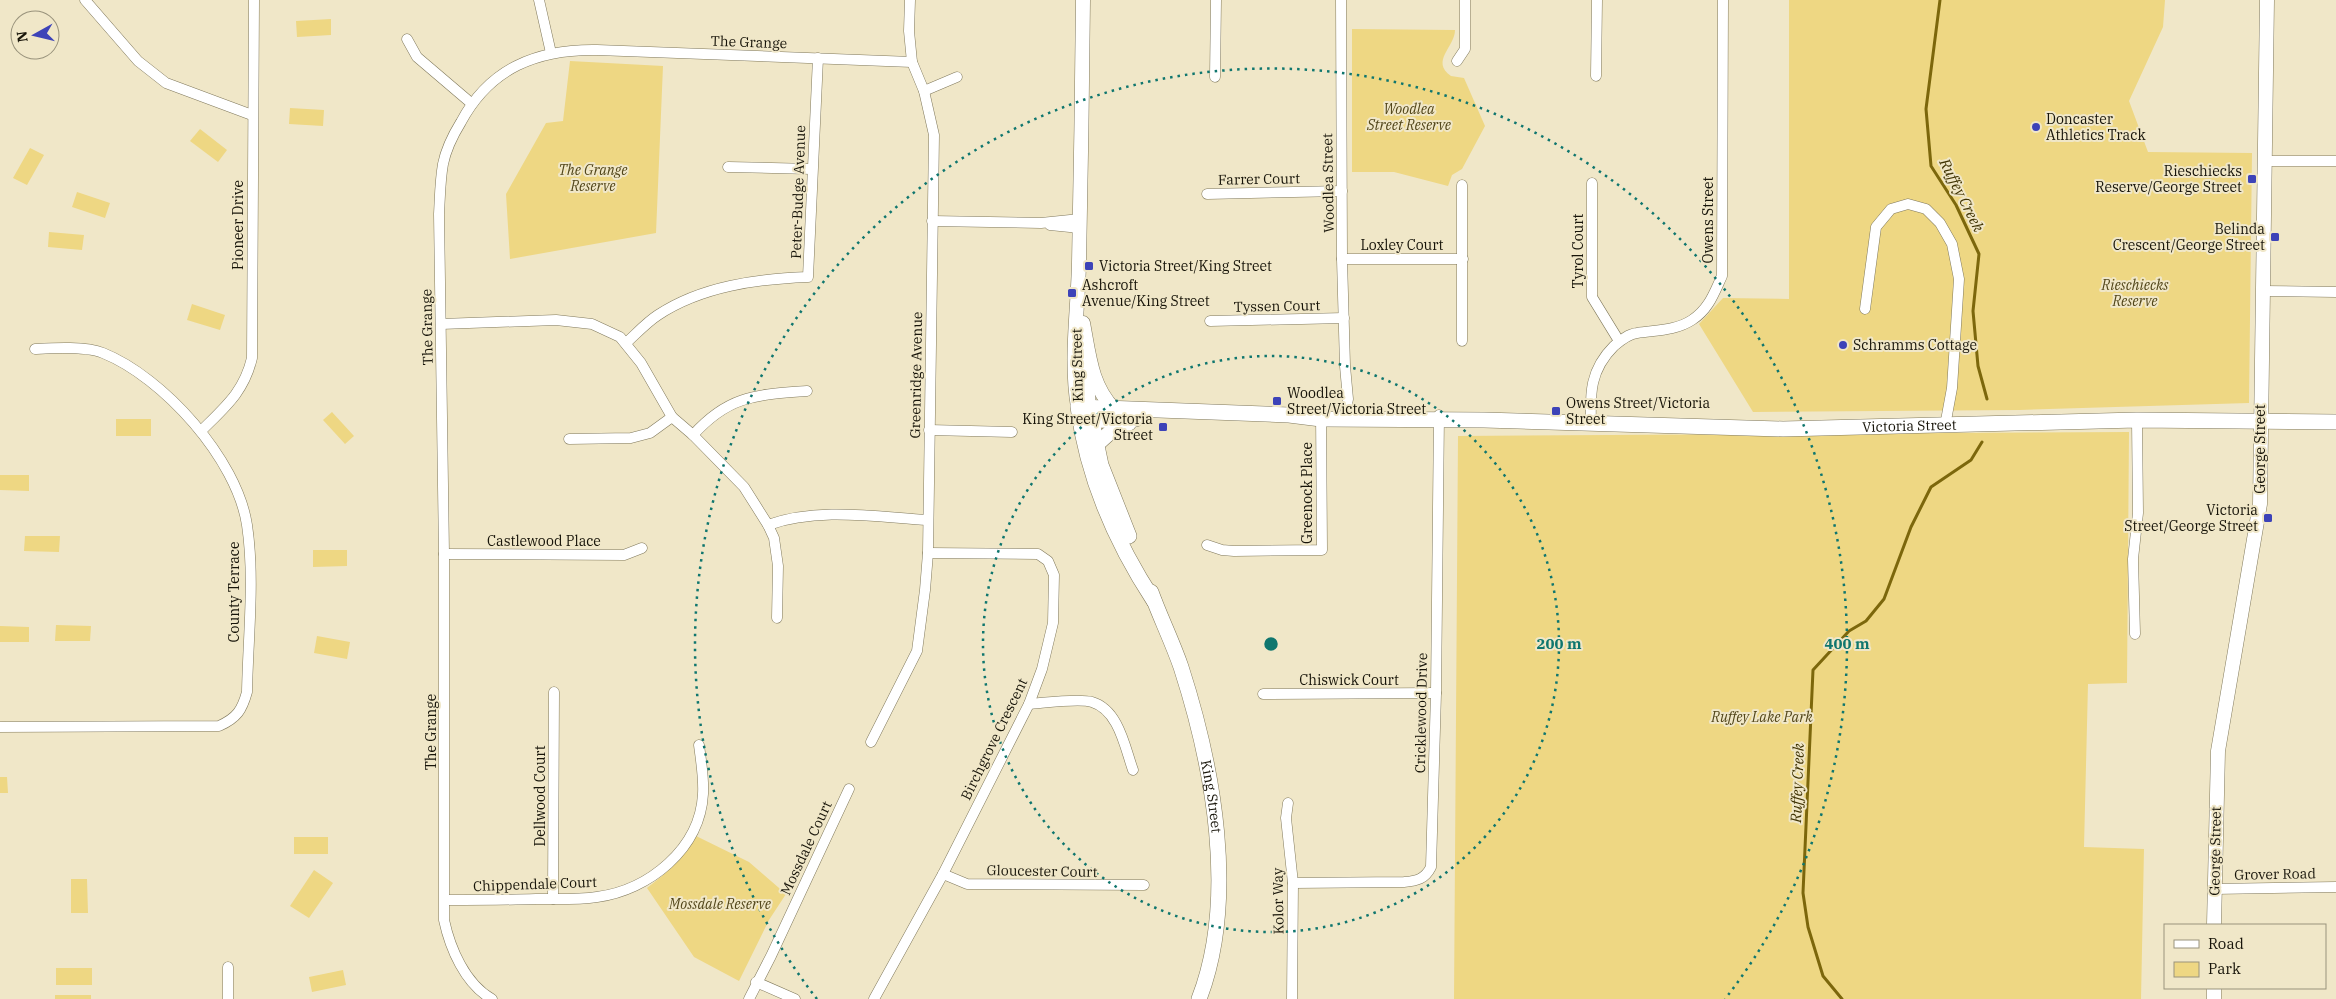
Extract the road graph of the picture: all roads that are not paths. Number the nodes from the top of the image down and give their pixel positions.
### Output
1 (84, 0) edge
2 (254, 0) edge
3 (539, 0) edge
4 (910, 0) edge
5 (1083, 0) edge
6 (1216, 0) edge
7 (1341, 0) edge
8 (1465, 0) edge
9 (1597, 0) edge
10 (1723, 0) edge
11 (2267, 0) edge
12 (407, 39) dead end
13 (551, 53) junction
14 (818, 58) junction
15 (1457, 61) dead end
16 (912, 62) junction
17 (1596, 76) dead end
18 (957, 77) dead end
19 (1214, 77) dead end
20 (924, 91) junction
21 (471, 103) junction
22 (252, 115) junction
23 (2264, 161) junction
24 (2336, 161) edge
25 (728, 167) dead end
26 (812, 169) junction
27 (1592, 183) dead end
28 (1462, 185) dead end
29 (1342, 191) junction
30 (1207, 194) dead end
31 (932, 221) junction
32 (1080, 224) junction
33 (1342, 259) junction
34 (1463, 259) junction
35 (2263, 291) junction
36 (1078, 292) junction
37 (2336, 292) edge
38 (1865, 309) dead end
39 (1344, 318) junction
40 (1210, 321) dead end
41 (1082, 323) junction
42 (441, 324) junction
43 (1462, 341) dead end
44 (1619, 341) junction
45 (626, 343) junction
46 (35, 349) dead end
47 (807, 391) dead end
48 (1114, 409) junction
49 (1345, 413) junction
50 (1084, 414) junction
51 (1260, 415) junction
52 (1321, 415) junction
53 (672, 418) junction
54 (1439, 418) junction
55 (1137, 419) junction
56 (2137, 420) junction
57 (2260, 422) junction
58 (2336, 422) edge
59 (1591, 424) junction
60 (1945, 426) junction
61 (929, 430) junction
62 (201, 431) junction
63 (1012, 432) dead end
64 (693, 435) junction
65 (568, 439) dead end
66 (1096, 445) junction
67 (928, 520) junction
68 (768, 525) junction
69 (1207, 545) dead end
70 (642, 548) dead end
71 (928, 553) junction
72 (444, 554) junction
73 (1154, 601) junction
74 (778, 618) dead end
75 (2136, 634) dead end
76 (554, 692) dead end
77 (1436, 693) junction
78 (1263, 694) dead end
79 (1029, 704) junction
80 (0, 727) edge
81 (871, 742) dead end
82 (699, 745) dead end
83 (1133, 770) dead end
84 (849, 789) dead end
85 (1288, 803) dead end
86 (943, 874) junction
87 (1293, 883) junction
88 (1144, 885) dead end
89 (2336, 887) edge
90 (2214, 889) junction
91 (553, 899) junction
92 (445, 900) junction
93 (2214, 924) edge
94 (228, 967) dead end
95 (756, 982) junction
96 (489, 998) edge
97 (228, 999) edge
98 (749, 999) edge
99 (795, 999) edge
100 (874, 999) edge
101 (1199, 999) edge
102 (1292, 999) edge

1 - 22 street
2 - 22 street, Pioneer Drive
3 - 13 street
4 - 16 street, Greenridge Avenue
5 - 32 main road, King Street
6 - 19 street
7 - 29 street, Woodlea Street
8 - 15 street
9 - 17 street
10 - 44 street, Owens Street
11 - 23 main road, George Street
12 - 21 street
13 - 14 street, The Grange
13 - 21 street, The Grange
14 - 16 street, The Grange
14 - 26 street, Peter-Budge Avenue
16 - 20 street, Greenridge Avenue
18 - 20 street
20 - 31 street, Greenridge Avenue
21 - 42 street, The Grange
22 - 62 street, Pioneer Drive
23 - 24 street
23 - 35 main road, George Street
25 - 26 street
26 - 45 street, Peter-Budge Avenue
27 - 44 street, Tyrol Court
28 - 34 street, Loxley Court
29 - 30 street, Farrer Court
29 - 33 street, Woodlea Street
31 - 32 street
31 - 61 street, Greenridge Avenue
32 - 36 main road, King Street
33 - 34 street, Loxley Court
33 - 39 street, Woodlea Street
34 - 43 street, Loxley Court
35 - 37 street
35 - 57 main road, George Street
36 - 41 main road, King Street
36 - 50 main road, King Street
38 - 60 street
39 - 40 street, Tyssen Court
39 - 49 street, Woodlea Street
41 - 48 main road
41 - 50 main road, King Street
42 - 45 street
42 - 72 street, The Grange
44 - 59 street, Owens Street
45 - 53 street
46 - 62 street, County Terrace
47 - 64 street
48 - 50 main road, Victoria Street
48 - 51 main road, Victoria Street
49 - 52 main road, Victoria Street
49 - 54 main road, Victoria Street
50 - 55 main road, Victoria Street
50 - 66 main road, King Street
50 - 73 main road, King Street
51 - 52 main road, Victoria Street
51 - 55 main road, Victoria Street
52 - 69 street, Greenock Place
53 - 64 street
53 - 65 street
54 - 59 main road, Victoria Street
54 - 77 street, Cricklewood Drive
55 - 66 main road
56 - 57 main road, Victoria Street
56 - 60 main road, Victoria Street
56 - 75 street
57 - 58 main road, Victoria Street
57 - 90 main road, George Street
59 - 60 main road, Victoria Street
61 - 63 street
61 - 67 street, Greenridge Avenue
62 - 80 street, County Terrace
64 - 68 street
66 - 73 main road, King Street
67 - 68 street
67 - 71 street, Greenridge Avenue
68 - 74 street
70 - 72 street, Castlewood Place
71 - 79 street, Birchgrove Crescent
71 - 81 street, Greenridge Avenue
72 - 92 street, The Grange
73 - 101 main road, King Street
76 - 91 street, Dellwood Court
77 - 78 street, Chiswick Court
77 - 87 street, Cricklewood Drive
79 - 83 street
79 - 86 street, Birchgrove Crescent
82 - 91 street, Chippendale Court
84 - 95 street, Mossdale Court
85 - 87 street, Kolor Way
86 - 88 street, Gloucester Court
86 - 100 street, Birchgrove Crescent
87 - 102 street, Kolor Way
89 - 90 street, Grover Road
90 - 93 main road, George Street
91 - 92 street, Chippendale Court
92 - 96 street, The Grange
94 - 97 street
95 - 98 street, Mossdale Court
95 - 99 street

